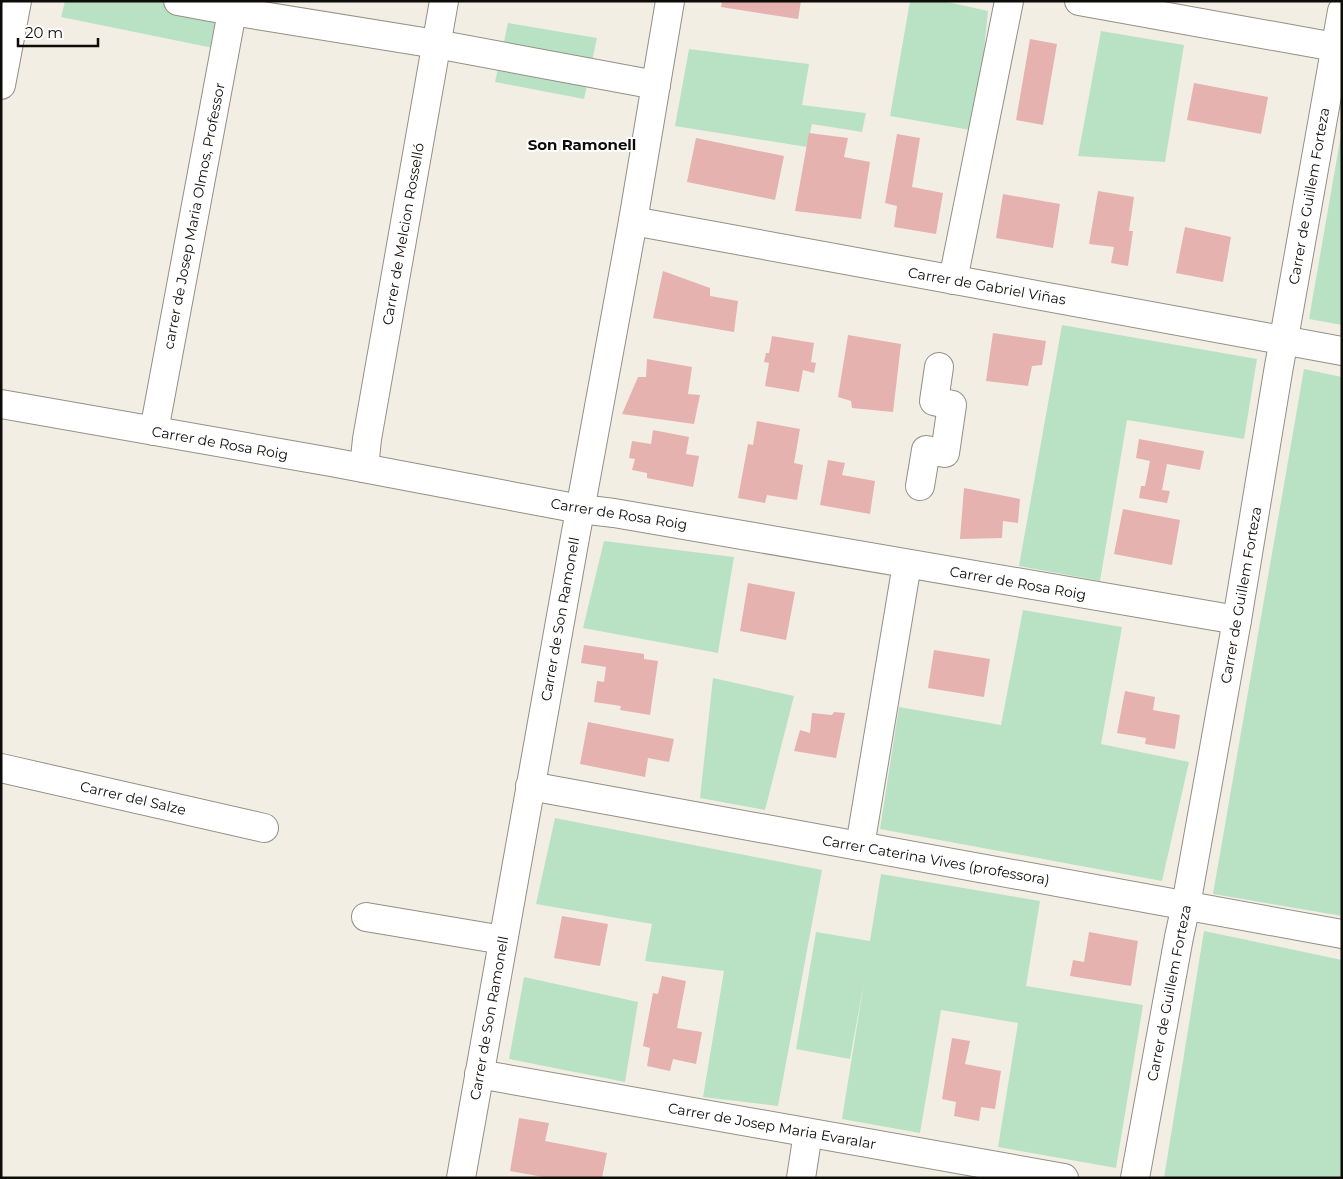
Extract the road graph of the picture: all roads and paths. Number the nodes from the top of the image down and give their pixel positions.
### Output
1 (17, 1) edge
2 (178, 1) edge
3 (444, 1) edge
4 (670, 1) edge
5 (1009, 1) edge
6 (1079, 1) edge
7 (233, 6) edge
8 (1342, 11) edge
9 (436, 44) junction
10 (1336, 47) junction
11 (1, 85) edge
12 (656, 85) junction
13 (633, 221) junction
14 (954, 280) junction
15 (1283, 340) junction
16 (1342, 350) edge
17 (939, 367) dead end
18 (1, 404) edge
19 (154, 431) junction
20 (364, 468) junction
21 (920, 486) dead end
22 (580, 509) junction
23 (907, 564) junction
24 (1237, 620) junction
25 (1, 768) edge
26 (530, 786) junction
27 (264, 828) dead end
28 (860, 846) junction
29 (1186, 905) junction
30 (366, 917) dead end
31 (1342, 934) edge
32 (503, 940) junction
33 (479, 1074) junction
34 (808, 1133) junction
35 (461, 1178) edge
36 (801, 1178) edge
37 (1064, 1178) edge
38 (1135, 1178) edge

1 - 11 street
2 - 7 street
3 - 9 street, Carrer de Melcion Rosselló
4 - 12 street, Carrer de Son Ramonell
5 - 14 street
6 - 10 street
7 - 9 street
7 - 19 street, carrer de Josep Maria Olmos, Professor
8 - 10 street, Carrer de Guillem Forteza
9 - 12 street
9 - 20 street, Carrer de Melcion Rosselló
10 - 15 street, Carrer de Guillem Forteza
12 - 13 street, Carrer de Son Ramonell
13 - 14 street, Carrer de Gabriel Viñas
13 - 22 street, Carrer de Son Ramonell
14 - 15 street, Carrer de Gabriel Viñas
15 - 16 street, Carrer de Gabriel Viñas
15 - 24 street, Carrer de Guillem Forteza
17 - 21 street
18 - 19 street, Carrer de Rosa Roig
19 - 20 street, Carrer de Rosa Roig
20 - 22 street, Carrer de Rosa Roig
22 - 23 street, Carrer de Rosa Roig
22 - 26 street, Carrer de Son Ramonell
23 - 24 street, Carrer de Rosa Roig
23 - 28 street
24 - 29 street, Carrer de Guillem Forteza
25 - 27 street, Carrer del Salze
26 - 28 street, Carrer Caterina Vives (professora)
26 - 32 street, Carrer de Son Ramonell
28 - 29 street, Carrer Caterina Vives (professora)
29 - 31 street, Carrer Caterina Vives (professora)
29 - 38 street, Carrer de Guillem Forteza
30 - 32 street
32 - 33 street, Carrer de Son Ramonell
33 - 34 street, Carrer de Josep Maria Evaralar
33 - 35 street, Carrer de Son Ramonell
34 - 36 street
34 - 37 street, Carrer de Josep Maria Evaralar

